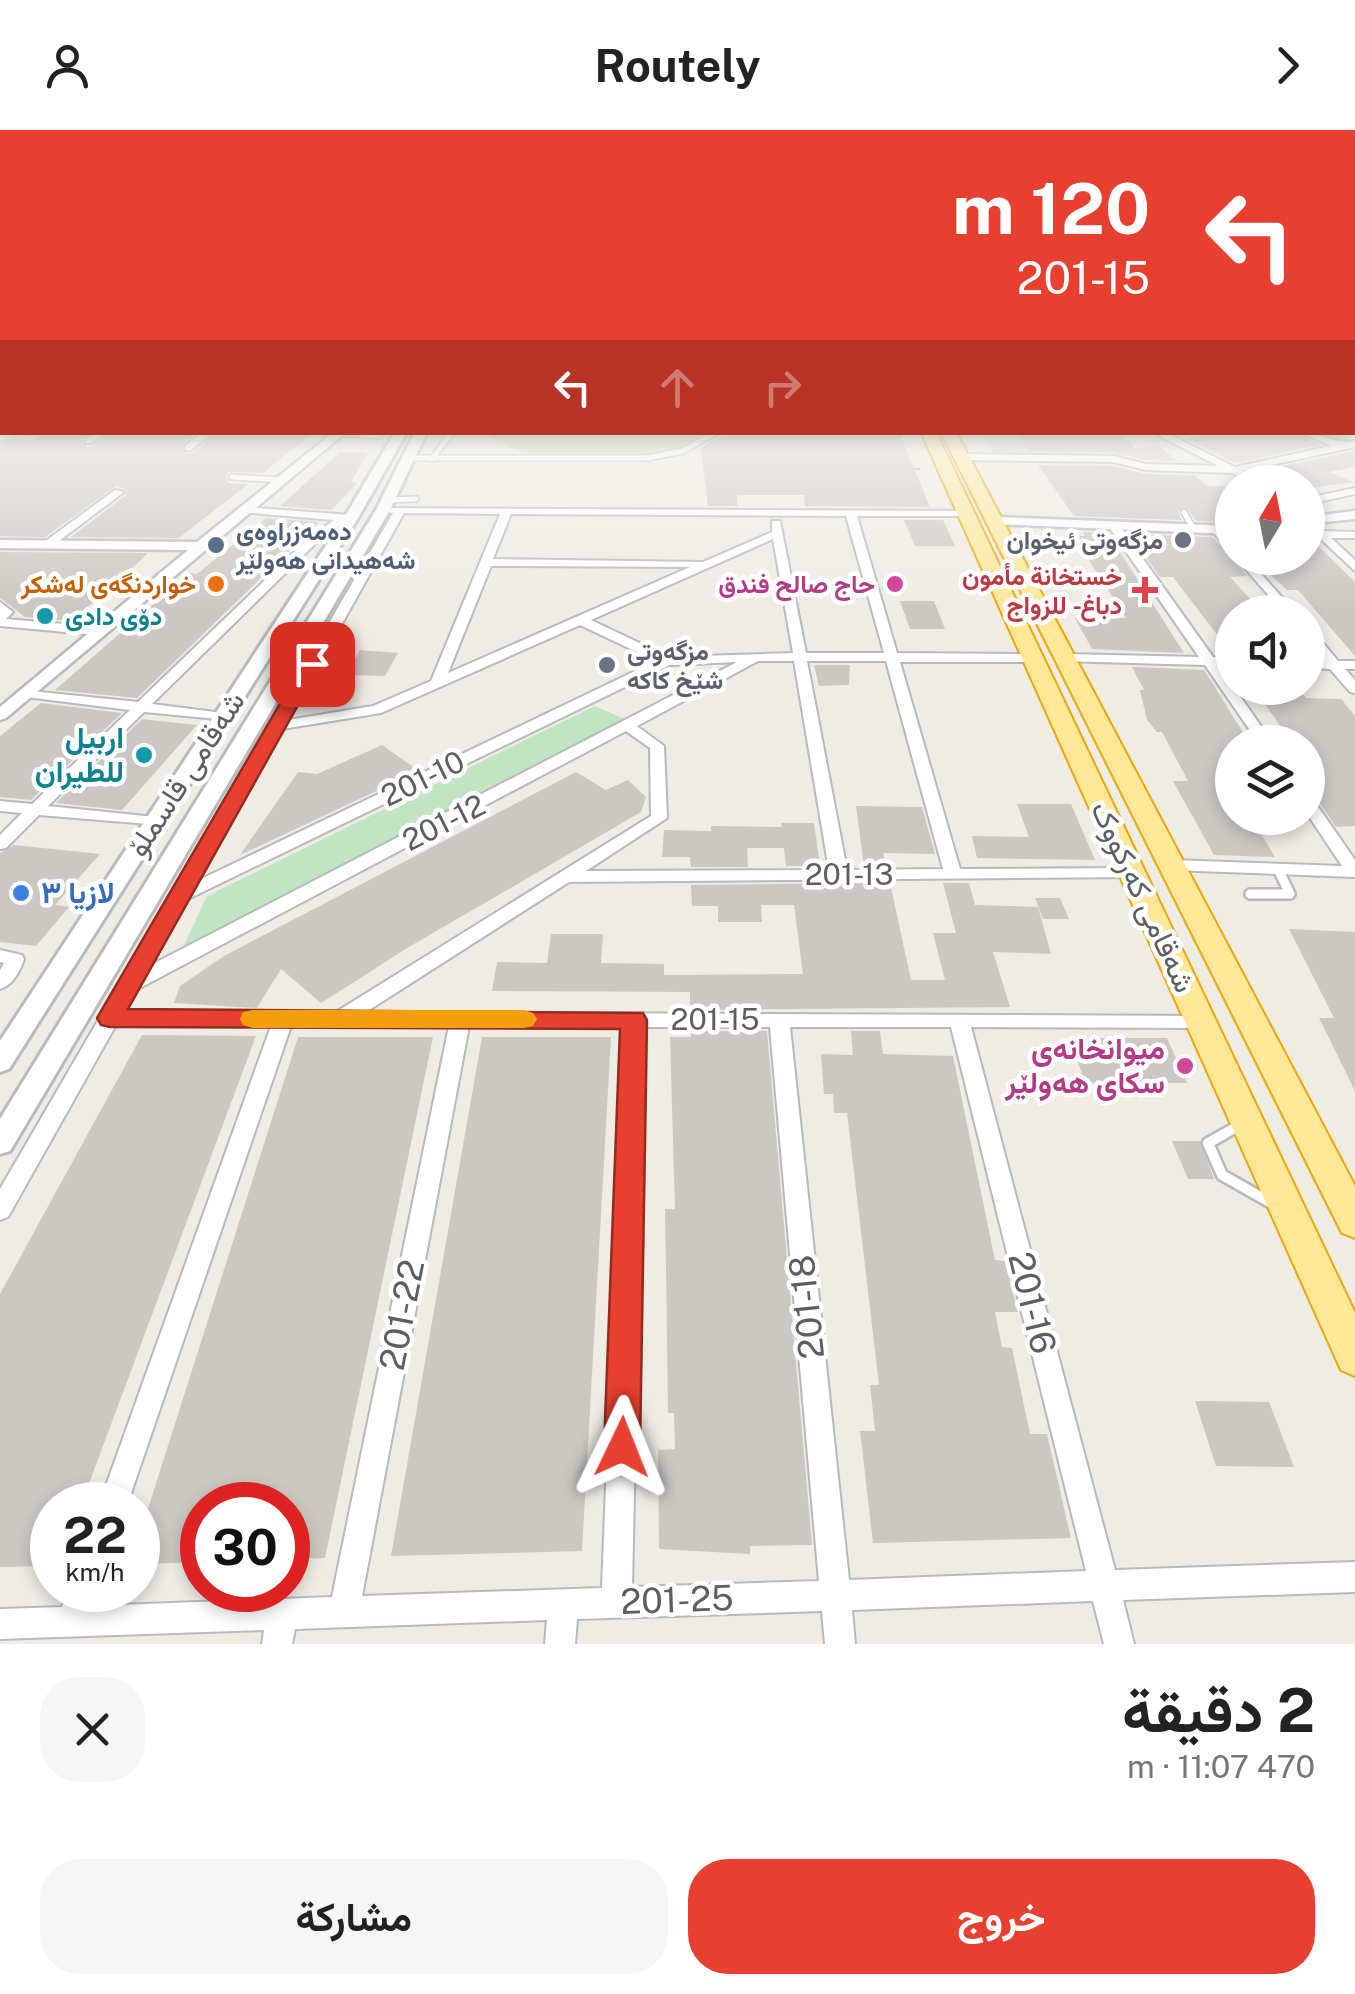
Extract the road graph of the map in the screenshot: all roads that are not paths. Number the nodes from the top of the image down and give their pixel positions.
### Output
1 (295, 469) edge
2 (389, 469) edge
3 (403, 469) edge
4 (944, 469) edge
5 (968, 469) edge
6 (232, 476) dead end
7 (281, 480) junction
8 (1355, 491) edge
9 (118, 492) dead end
10 (1325, 497) edge
11 (416, 499) dead end
12 (390, 506) junction
13 (243, 510) junction
14 (507, 510) junction
15 (774, 512) junction
16 (1184, 512) dead end
17 (851, 513) junction
18 (964, 513) junction
19 (1355, 515) edge
20 (351, 518) junction
21 (995, 521) junction
22 (1325, 523) edge
23 (1115, 527) junction
24 (1325, 528) edge
25 (1194, 530) junction
26 (1215, 530) edge
27 (778, 533) junction
28 (1355, 535) edge
29 (1325, 536) edge
30 (0, 544) edge
31 (46, 545) junction
32 (87, 546) junction
33 (200, 546) junction
34 (183, 560) junction
35 (485, 562) junction
36 (708, 564) junction
37 (1355, 568) edge
38 (1257, 575) edge
39 (1274, 595) edge
40 (0, 606) edge
41 (285, 619) junction
42 (0, 620) edge
43 (316, 620) junction
44 (580, 620) junction
45 (98, 631) junction
46 (1325, 654) edge
47 (757, 657) junction
48 (800, 657) junction
49 (892, 657) junction
50 (1032, 658) junction
51 (1065, 658) junction
52 (667, 662) junction
53 (1208, 662) junction
54 (1215, 662) edge
55 (1325, 664) edge
56 (1334, 664) junction
57 (1355, 665) edge
58 (437, 683) junction
59 (1355, 688) edge
60 (26, 693) junction
61 (142, 708) junction
62 (0, 716) edge
63 (223, 717) junction
64 (1253, 725) edge
65 (276, 726) junction
66 (629, 727) junction
67 (0, 806) edge
68 (34, 810) junction
69 (156, 822) junction
70 (1325, 829) edge
71 (0, 844) edge
72 (1171, 864) junction
73 (1278, 869) junction
74 (1355, 872) edge
75 (1131, 873) junction
76 (954, 874) junction
77 (839, 875) junction
78 (566, 877) junction
79 (1250, 894) dead end
80 (180, 896) junction
81 (1191, 904) junction
82 (1148, 907) junction
83 (1220, 960) junction
84 (1172, 961) junction
85 (129, 985) junction
86 (110, 1018) junction
87 (284, 1019) junction
88 (339, 1019) junction
89 (460, 1019) junction
90 (634, 1020) junction
91 (779, 1020) junction
92 (960, 1020) junction
93 (1200, 1021) junction
94 (0, 1062) edge
95 (1246, 1121) junction
96 (0, 1143) edge
97 (0, 1210) edge
98 (1289, 1214) junction
99 (1355, 1222) edge
100 (1355, 1358) edge
101 (121, 1482) edge
102 (1355, 1577) edge
103 (1104, 1586) junction
104 (835, 1594) junction
105 (618, 1602) junction
106 (564, 1604) junction
107 (75, 1612) edge
108 (344, 1612) junction
109 (72, 1621) junction
110 (0, 1624) edge
111 (280, 1629) edge
112 (560, 1644) edge
113 (840, 1644) edge
114 (1119, 1644) edge

1 - 7 street
2 - 20 main road, شەقامی قاسملۆ
3 - 12 main road, شەقامی قاسملۆ
4 - 18 highway, شەقامی کەرکووک
5 - 21 highway, شەقامی کەرکووک
6 - 7 lane
7 - 13 street
8 - 10 street
9 - 31 street
11 - 12 lane
12 - 14 street
12 - 43 main road, شەقامی قاسملۆ
12 - 65 street
13 - 20 street
13 - 33 street
14 - 15 street
14 - 35 street
15 - 17 street
15 - 27 street
16 - 25 lane
17 - 18 street
17 - 49 street
18 - 50 highway, شەقامی کەرکووک
19 - 22 street
20 - 41 main road, شەقامی قاسملۆ
20 - 61 street
21 - 23 street
21 - 51 highway, شەقامی کەرکووک
23 - 25 street
23 - 53 street
24 - 28 street
25 - 26 street
27 - 36 street
27 - 48 street
29 - 37 street
30 - 31 street
31 - 32 street
32 - 33 street
32 - 34 street
33 - 34 street
34 - 45 street
35 - 36 street
35 - 58 street
36 - 44 street
38 - 39 street
40 - 42 street
41 - 43 main road
41 - 63 main road, شەقامی قاسملۆ
42 - 45 street
43 - 96 main road, شەقامی قاسملۆ
44 - 52 street
44 - 58 street
45 - 60 street
46 - 56 street
47 - 48 street
47 - 52 street
47 - 66 street, 201-12
48 - 49 street
48 - 77 street
49 - 50 street
49 - 76 street
50 - 75 highway, شەقامی کەرکووک
51 - 53 street
51 - 72 highway, شەقامی کەرکووک
52 - 80 street, 201-10
53 - 54 street
53 - 64 street
55 - 56 street
56 - 57 street
56 - 59 street
58 - 65 street
60 - 61 street
60 - 62 street
61 - 63 street
61 - 68 street
63 - 69 main road, شەقامی قاسملۆ
65 - 80 street
66 - 78 street
66 - 85 street, 201-12
67 - 68 street
68 - 69 street
68 - 71 street
69 - 94 main road, شەقامی قاسملۆ
70 - 74 street
72 - 73 street
72 - 81 highway, شەقامی کەرکووک
73 - 74 street
73 - 79 lane
75 - 76 street, 201-13
75 - 82 highway, شەقامی کەرکووک
76 - 77 street, 201-13
77 - 78 street, 201-13
78 - 88 street
80 - 85 street
81 - 82 highway
81 - 83 highway, شەقامی کەرکووک
82 - 84 highway, شەقامی کەرکووک
83 - 84 highway
83 - 99 highway, شەقامی کەرکووک
84 - 93 highway, شەقامی کەرکووک
85 - 86 street
86 - 87 street, 201-15
86 - 97 street
87 - 88 street, 201-15
87 - 101 street
88 - 89 street, 201-15
89 - 90 street, 201-15
89 - 108 street, 201-22
90 - 91 street, 201-15
90 - 105 street
91 - 92 street, 201-15
91 - 104 street, 201-18
92 - 93 street, 201-15
92 - 103 street, 201-16
93 - 95 highway, شەقامی کەرکووک
95 - 98 highway, شەقامی کەرکووک
95 - 98 lane
98 - 100 highway, شەقامی کەرکووک
102 - 103 street, 201-25
103 - 104 street, 201-25
103 - 114 street, 201-16
104 - 105 street, 201-25
104 - 113 street, 201-18
105 - 106 street, 201-25
106 - 108 street, 201-25
106 - 112 street
107 - 109 street
108 - 111 street, 201-25
109 - 110 street, 201-25
109 - 111 street, 201-25

